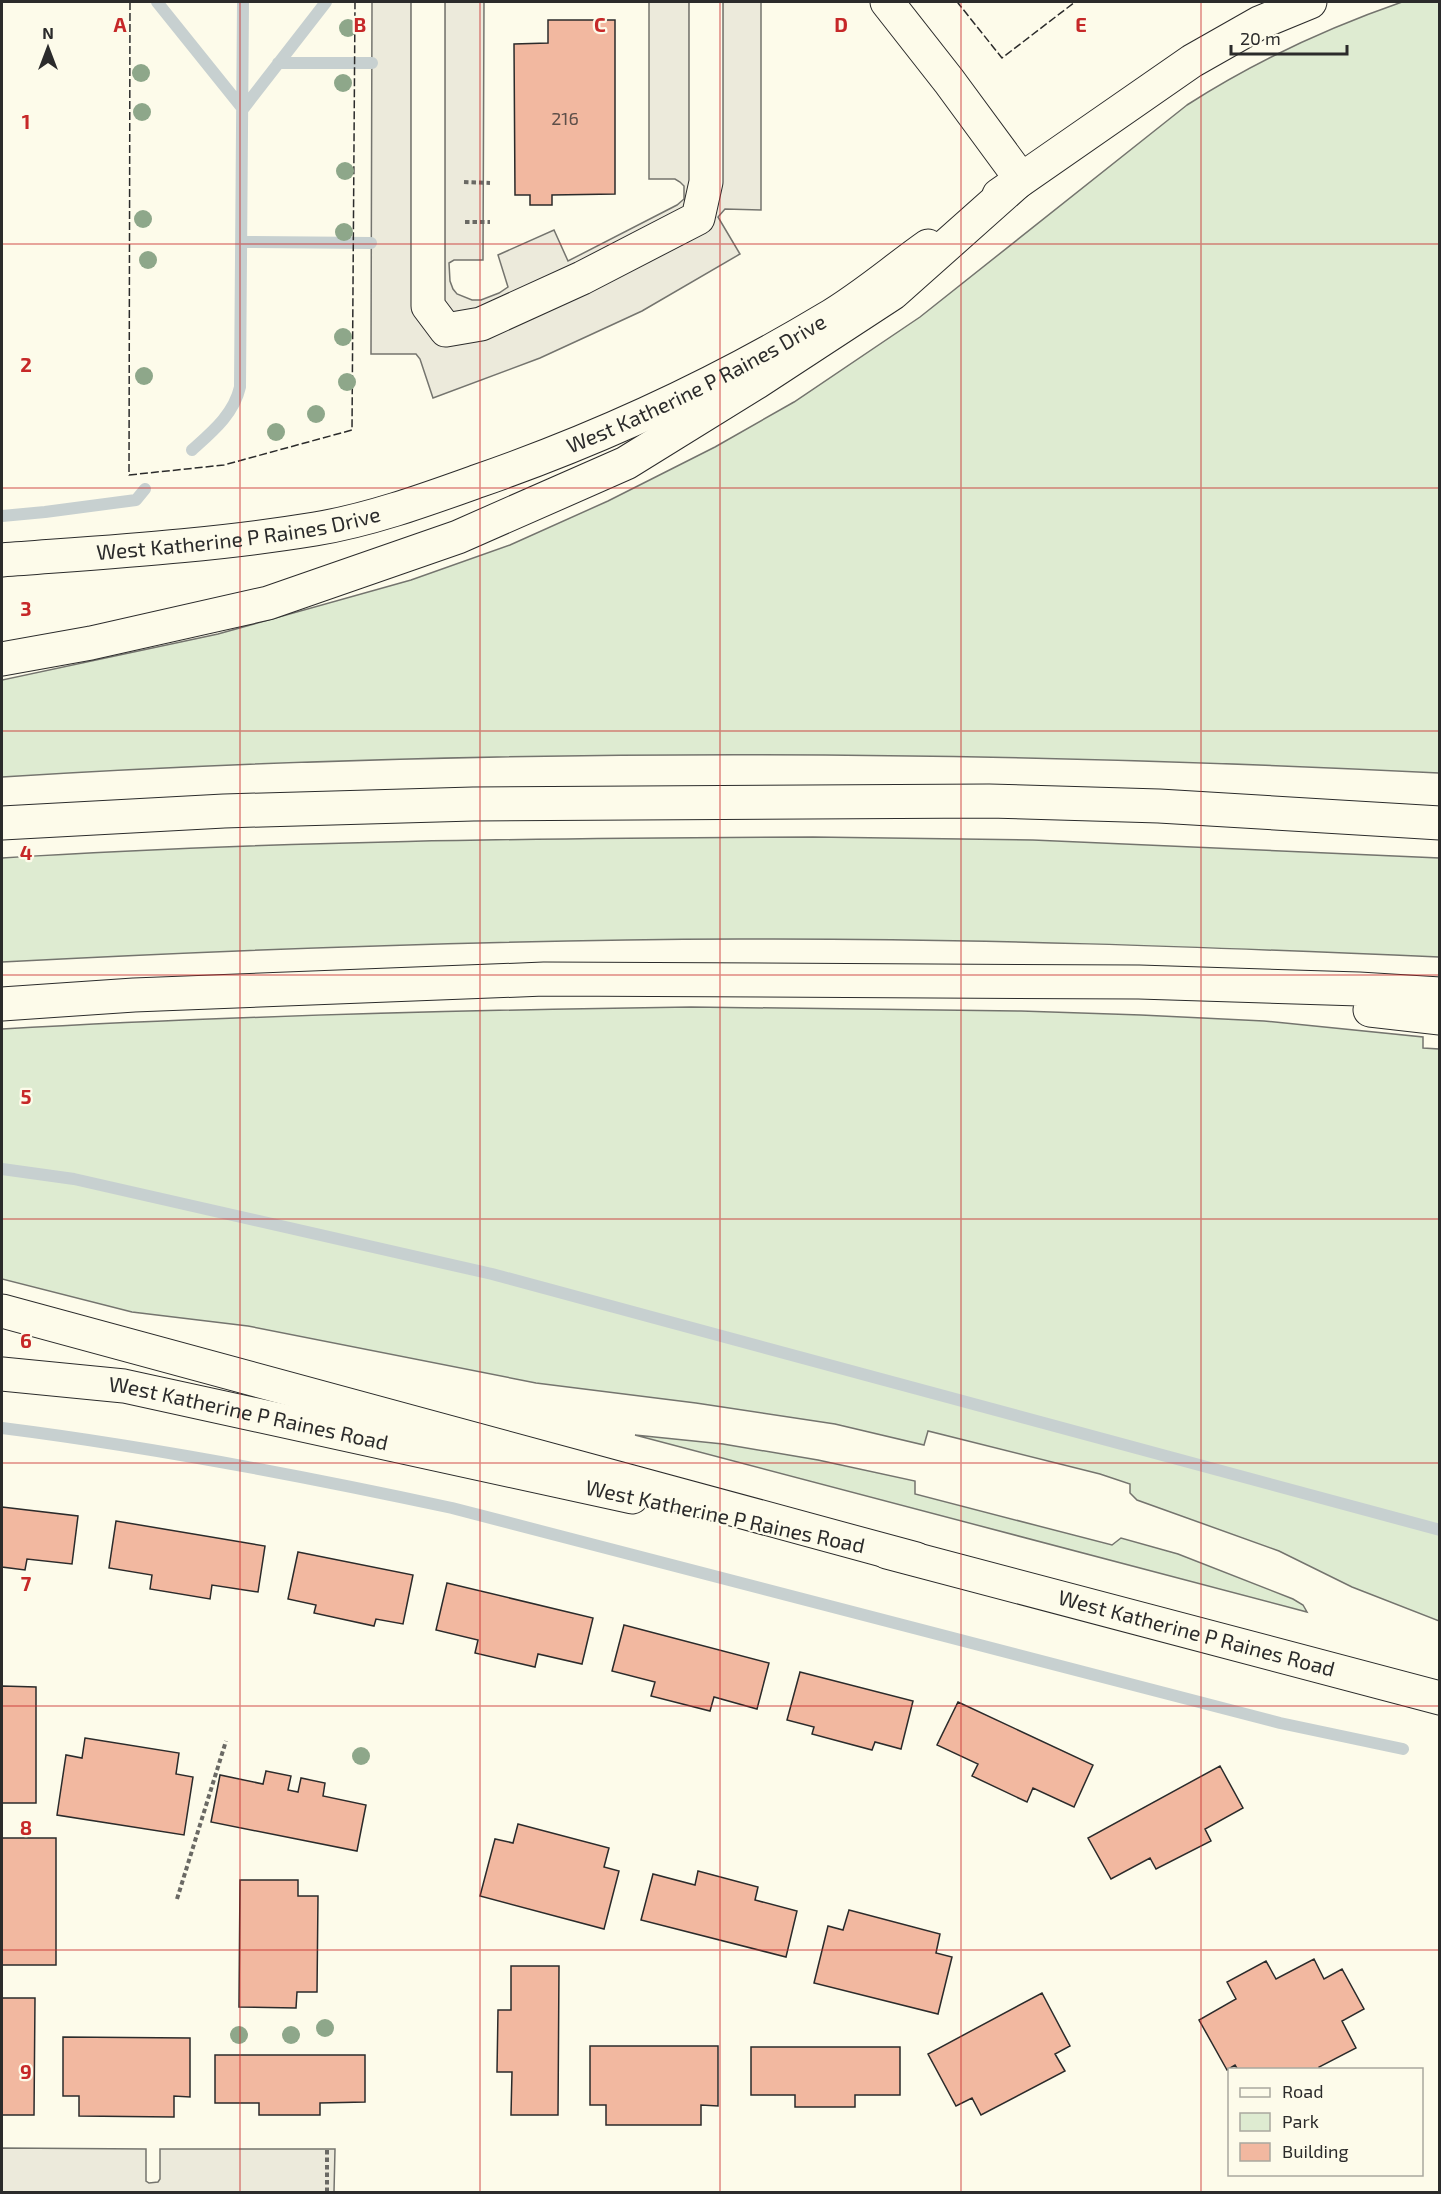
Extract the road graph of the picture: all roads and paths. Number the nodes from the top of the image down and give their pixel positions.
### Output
1 (428, 2) edge
2 (706, 2) edge
3 (887, 2) edge
4 (1310, 2) edge
5 (1022, 179) junction
6 (2, 560) edge
7 (2, 659) edge
8 (2, 823) edge
9 (1440, 823) edge
10 (1139, 982) junction
11 (1440, 994) edge
12 (2, 1004) edge
13 (1440, 1018) edge
14 (2, 1311) edge
15 (2, 1374) edge
16 (916, 1559) junction
17 (1440, 1698) edge
18 (226, 1741) dead end
19 (177, 1899) dead end
20 (327, 2149) dead end
21 (327, 2193) edge

1 - 2 main road
3 - 5 main road
4 - 5 main road, West Katherine P Raines Drive
5 - 6 main road, West Katherine P Raines Drive
5 - 7 main road
8 - 9 main road
10 - 11 main road
10 - 12 main road
10 - 13 main road
14 - 16 main road
15 - 16 main road, West Katherine P Raines Road
16 - 17 main road, West Katherine P Raines Road
18 - 19 path
20 - 21 path

